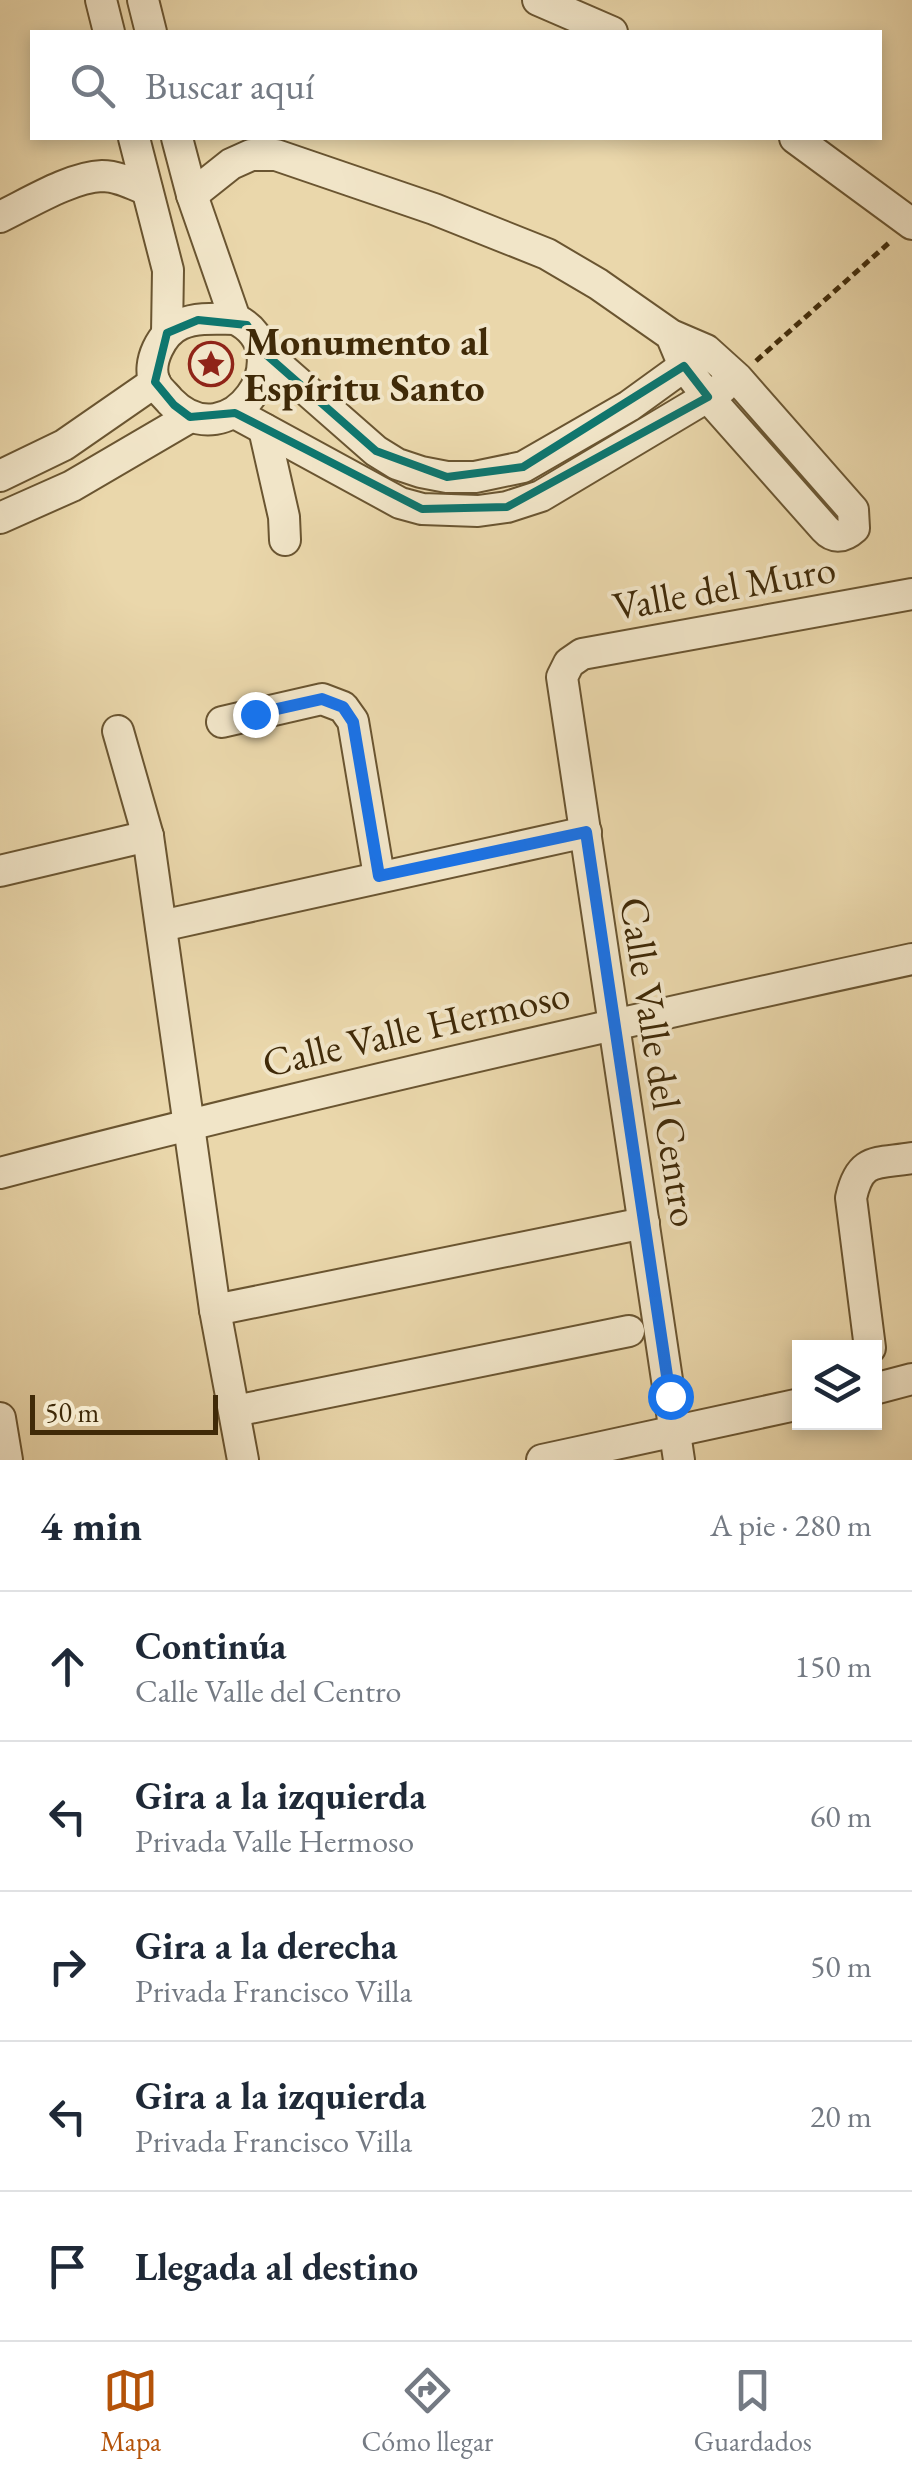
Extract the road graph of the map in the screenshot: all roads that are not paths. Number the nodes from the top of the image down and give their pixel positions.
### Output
1 (101, 0) edge
2 (143, 0) edge
3 (538, 0) edge
4 (108, 30) edge
5 (150, 30) edge
6 (607, 30) edge
7 (134, 140) edge
8 (178, 140) edge
9 (798, 140) edge
10 (147, 190) junction
11 (192, 195) junction
12 (0, 217) edge
13 (912, 224) edge
14 (235, 319) junction
15 (167, 333) junction
16 (262, 352) junction
17 (695, 358) junction
18 (736, 378) junction
19 (154, 382) junction
20 (708, 397) junction
21 (236, 413) junction
22 (190, 417) junction
23 (264, 429) junction
24 (0, 476) edge
25 (0, 518) edge
26 (285, 540) dead end
27 (912, 594) edge
28 (562, 677) joint
29 (222, 722) dead end
30 (118, 731) dead end
31 (586, 832) junction
32 (148, 836) junction
33 (0, 871) edge
34 (379, 876) junction
35 (160, 926) junction
36 (912, 959) edge
37 (614, 1023) junction
38 (187, 1124) junction
39 (912, 1158) edge
40 (0, 1173) edge
41 (644, 1223) junction
42 (215, 1310) junction
43 (629, 1331) dead end
44 (869, 1340) edge
45 (912, 1379) edge
46 (882, 1385) edge
47 (792, 1407) edge
48 (235, 1411) junction
49 (0, 1418) edge
50 (677, 1445) edge
51 (7, 1460) edge
52 (243, 1460) edge
53 (542, 1460) edge

1 - 4 street
2 - 5 street
3 - 6 street
7 - 10 street
8 - 11 street
9 - 13 street
10 - 12 street
10 - 15 street
11 - 14 street
11 - 17 street
14 - 15 street
14 - 16 street
15 - 19 street
16 - 17 street
16 - 21 street
17 - 18 street
17 - 20 street
18 - 20 street
18 - 20 street
19 - 22 street
19 - 24 street
20 - 23 street
21 - 22 street
21 - 23 street
22 - 25 street
23 - 26 street
27 - 28 street, Valle del Muro
28 - 31 street, Calle Valle del Centro
29 - 34 street
30 - 32 street
31 - 34 street
31 - 37 street, Calle Valle del Centro
32 - 33 street
32 - 35 street
34 - 35 street
35 - 38 street
36 - 37 street, Calle Valle Hermoso
37 - 38 street, Calle Valle Hermoso
37 - 41 street, Calle Valle del Centro
38 - 40 street, Calle Valle Hermoso
38 - 42 street
39 - 44 street
41 - 42 street
41 - 50 street, Calle Valle del Centro
42 - 48 street
43 - 48 street
45 - 46 street
47 - 50 street
48 - 52 street
49 - 51 street
50 - 53 street

